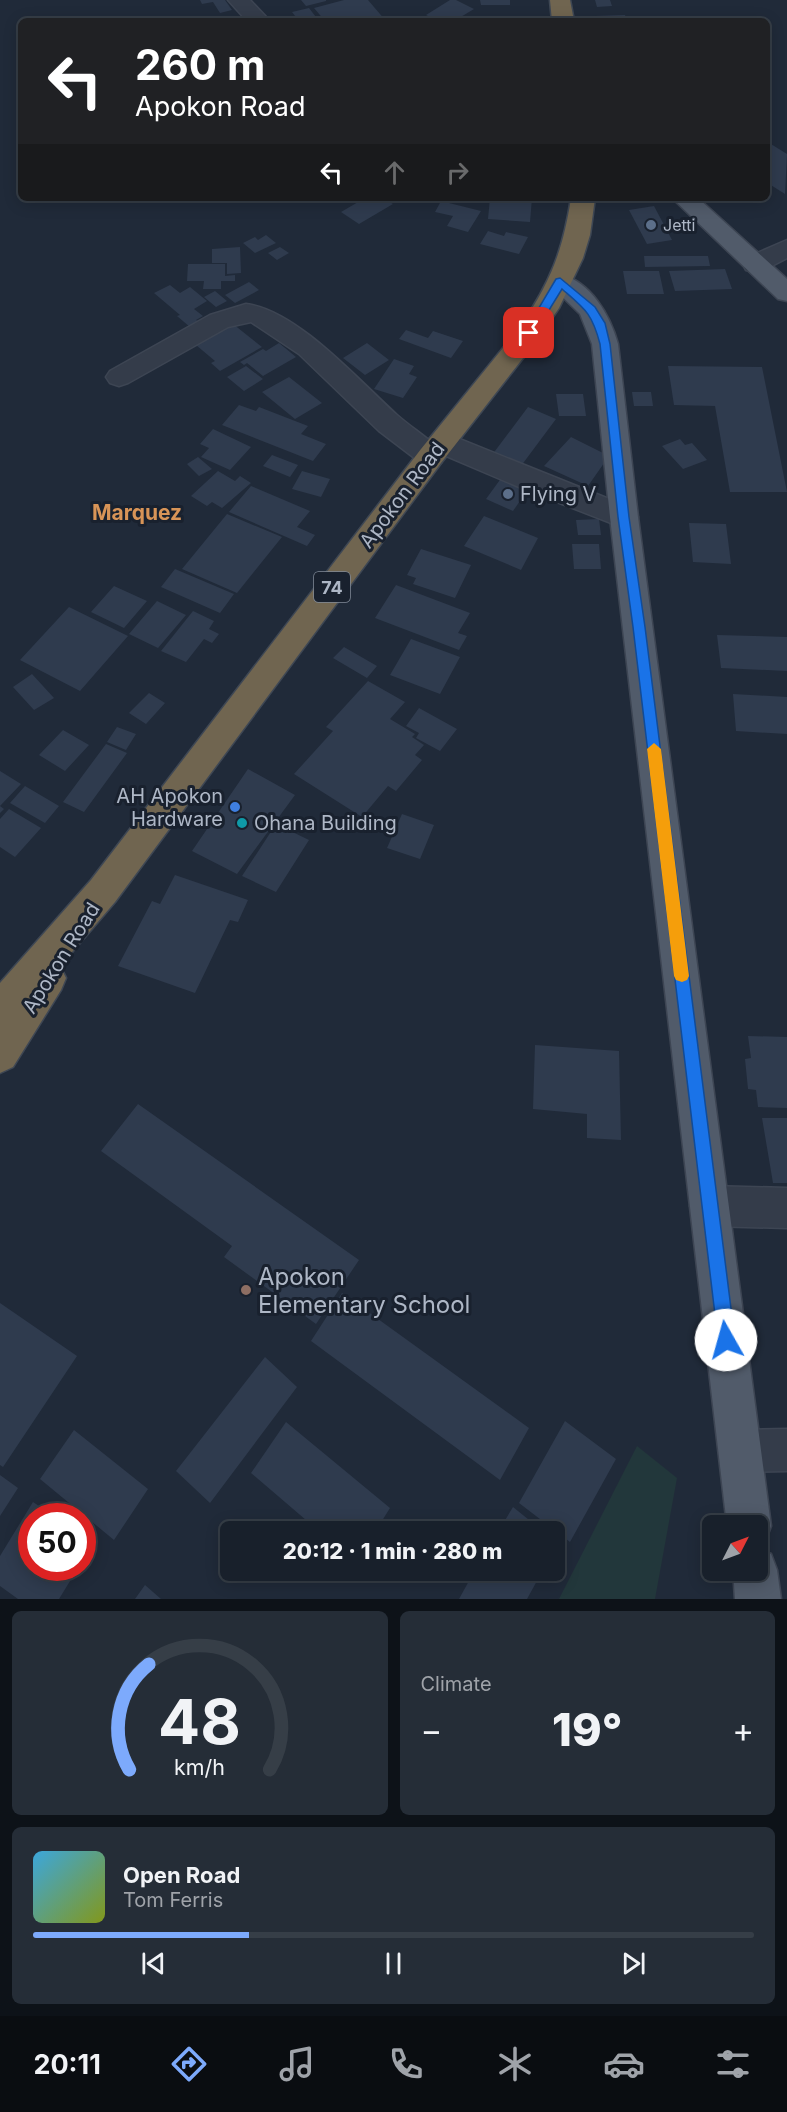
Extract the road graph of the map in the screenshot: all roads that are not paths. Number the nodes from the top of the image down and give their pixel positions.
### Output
1 (238, 0) edge
2 (560, 0) edge
3 (256, 18) edge
4 (563, 18) edge
5 (583, 201) edge
6 (687, 201) edge
7 (787, 248) edge
8 (755, 264) junction
9 (560, 282) junction
10 (787, 293) edge
11 (118, 377) dead end
12 (436, 450) junction
13 (624, 517) junction
14 (103, 891) junction
15 (0, 1009) edge
16 (0, 1055) edge
17 (710, 1206) junction
18 (787, 1208) edge
19 (787, 1450) edge
20 (740, 1451) junction
21 (748, 1515) edge
22 (757, 1581) edge
23 (759, 1599) edge

1 - 3 street
2 - 4 highway
5 - 9 highway, Apokon Road / 74
6 - 8 main road
7 - 8 street
8 - 10 main road
9 - 12 highway, Apokon Road / 74
9 - 13 main road
11 - 12 street
12 - 13 street
12 - 14 highway, Apokon Road / 74
13 - 17 main road
14 - 15 highway, Apokon Road / 74
14 - 16 highway, Apokon Road / 74
17 - 18 street
17 - 20 main road
19 - 20 street
20 - 21 main road
22 - 23 main road

